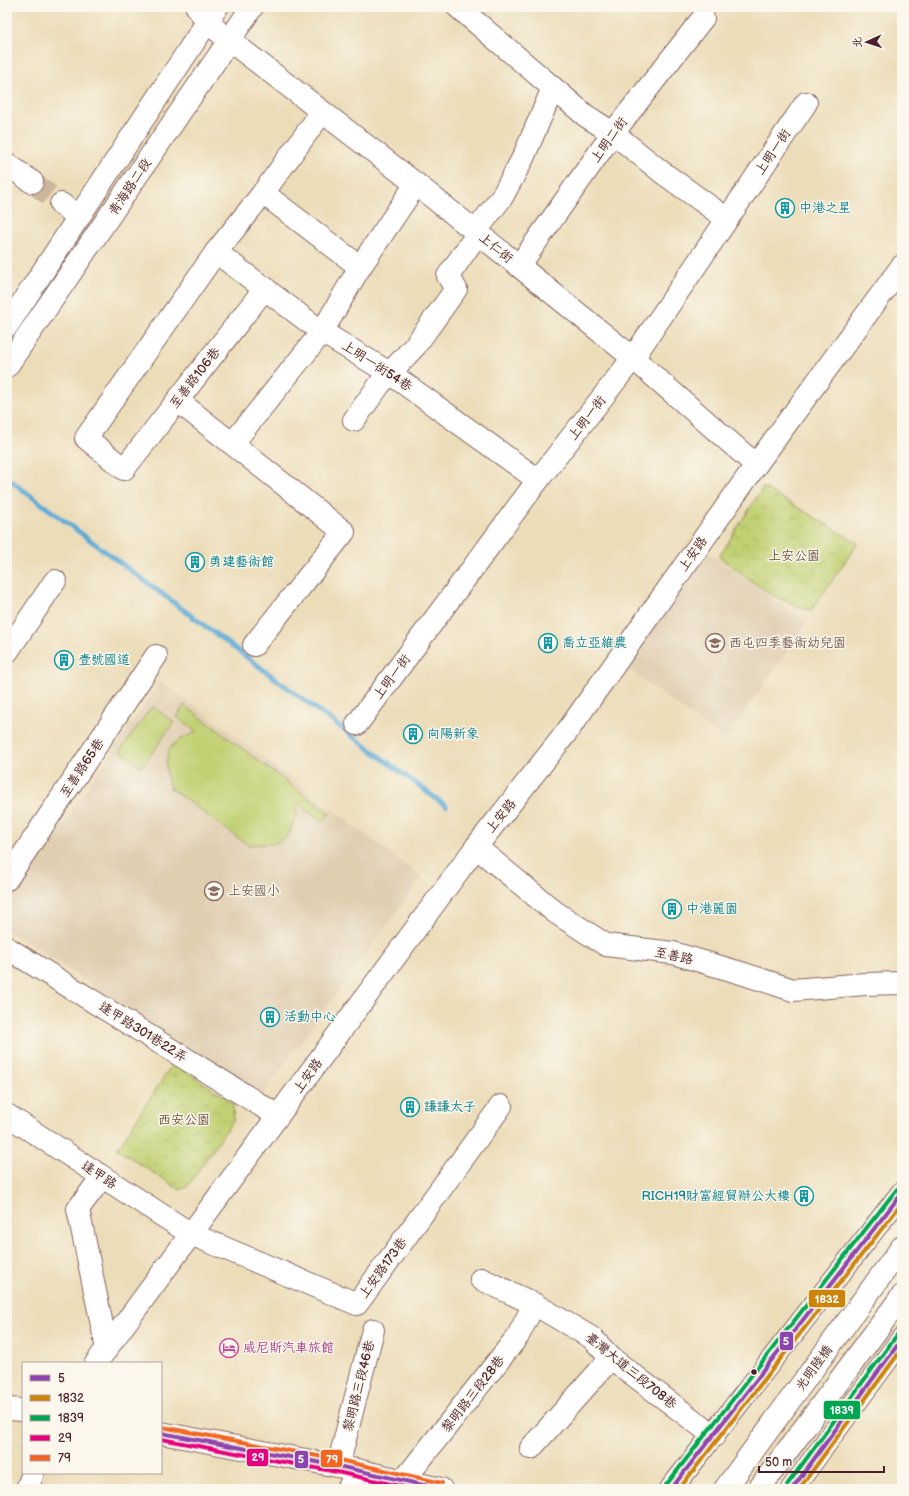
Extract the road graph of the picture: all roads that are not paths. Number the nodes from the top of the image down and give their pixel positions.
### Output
1 (252, 7) edge
2 (458, 7) edge
3 (207, 12) edge
4 (703, 18) dead end
5 (229, 40) junction
6 (553, 88) junction
7 (806, 103) dead end
8 (322, 112) junction
9 (613, 133) junction
10 (7, 164) edge
11 (32, 182) tunnel mouth
12 (416, 184) junction
13 (263, 193) junction
14 (61, 204) tunnel mouth
15 (79, 217) junction
16 (727, 219) junction
17 (478, 233) junction
18 (216, 252) junction
19 (519, 266) junction
20 (902, 266) edge
21 (360, 267) junction
22 (265, 288) junction
23 (7, 326) edge
24 (322, 332) junction
25 (633, 358) junction
26 (7, 366) edge
27 (391, 374) junction
28 (178, 401) junction
29 (354, 420) dead end
30 (233, 443) junction
31 (756, 465) junction
32 (538, 480) junction
33 (55, 581) dead end
34 (254, 645) dead end
35 (7, 652) edge
36 (156, 656) dead end
37 (357, 724) dead end
38 (476, 847) junction
39 (7, 880) edge
40 (7, 948) edge
41 (902, 983) edge
42 (501, 1106) dead end
43 (7, 1115) edge
44 (278, 1116) junction
45 (102, 1177) junction
46 (902, 1193) edge
47 (192, 1234) junction
48 (902, 1247) edge
49 (482, 1279) dead end
50 (902, 1296) edge
51 (534, 1304) junction
52 (373, 1330) dead end
53 (902, 1339) edge
54 (102, 1356) edge
55 (611, 1358) junction
56 (7, 1408) edge
57 (22, 1410) edge
58 (162, 1433) edge
59 (714, 1436) junction
60 (531, 1448) dead end
61 (348, 1468) junction
62 (33, 1474) edge
63 (404, 1480) junction
64 (27, 1489) edge
65 (348, 1489) edge
66 (441, 1489) edge
67 (672, 1489) edge
68 (725, 1489) edge
69 (759, 1489) edge
70 (792, 1489) edge

1 - 5 street, 青海路二段
2 - 6 street
3 - 5 street, 上仁街
3 - 15 street, 青海路二段
4 - 9 street, 上明二街
5 - 8 street, 上仁街
5 - 26 street, 青海路二段
6 - 9 street
6 - 17 street
7 - 16 street, 上明一街
8 - 12 street, 上仁街
8 - 13 street
9 - 16 street
9 - 19 street, 上明二街
10 - 11 street
12 - 17 street, 上仁街
12 - 21 street
13 - 18 street
13 - 21 street
14 - 15 street
15 - 23 street, 青海路二段
16 - 25 street, 上明一街
17 - 19 street, 上仁街
17 - 27 street
18 - 22 street, 上明一街54巷
18 - 28 street, 至善路106巷
19 - 25 street, 上仁街
20 - 31 street, 上安路
21 - 24 street
22 - 24 street, 上明一街54巷
22 - 28 street, 至善路106巷
24 - 27 street, 上明一街54巷
24 - 30 street
25 - 31 street, 上仁街
25 - 32 street, 上明一街
27 - 29 street
27 - 32 street, 上明一街54巷
28 - 30 street
30 - 34 street
31 - 38 street, 上安路
32 - 37 street, 上明一街
33 - 35 street
36 - 39 street, 至善路65巷
38 - 41 street, 至善路
38 - 44 street, 上安路
40 - 44 street, 逢甲路301巷22弄
42 - 47 street, 上安路173巷
43 - 45 street, 逢甲路
44 - 47 street, 上安路
45 - 47 street, 逢甲路
45 - 54 street
46 - 59 street
47 - 54 street, 上安路
48 - 68 street, 光明陸橋
49 - 51 street, 臺灣大道三段708巷
50 - 69 street
51 - 55 street, 臺灣大道三段708巷
51 - 63 street, 黎明路三段28巷
52 - 61 street, 黎明路三段46巷
53 - 70 street
55 - 59 street, 臺灣大道三段708巷
55 - 60 street
56 - 57 street
58 - 61 street
59 - 67 street
61 - 63 street
61 - 65 street, 黎明路三段46巷
62 - 64 street
63 - 66 street

